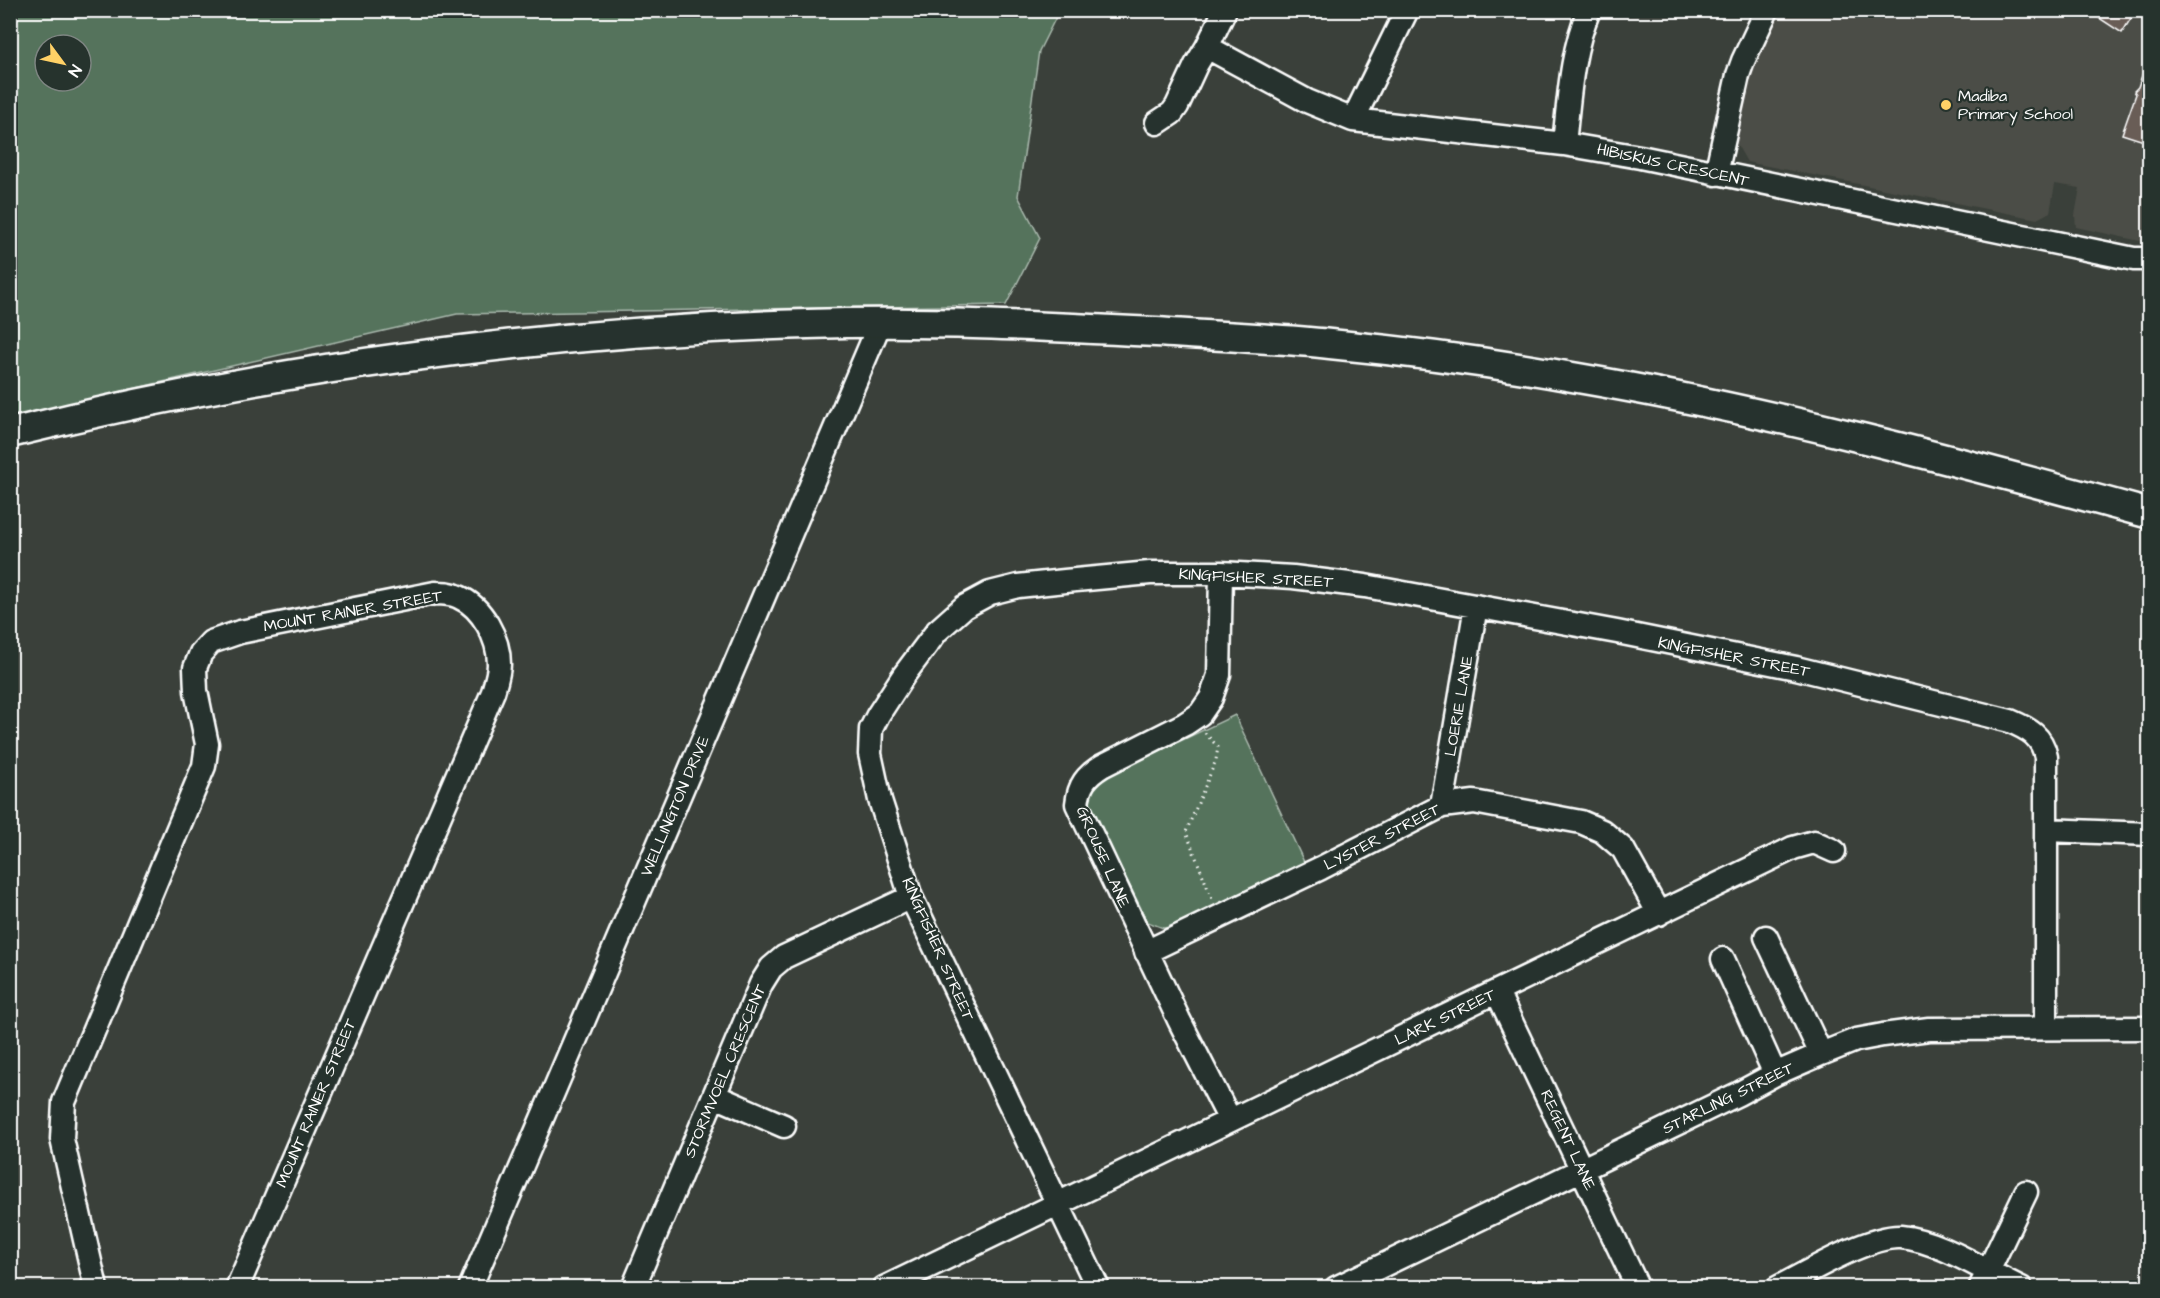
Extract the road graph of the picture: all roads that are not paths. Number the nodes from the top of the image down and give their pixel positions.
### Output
1 (1225, 10) edge
2 (1407, 10) edge
3 (1589, 10) edge
4 (1767, 10) edge
5 (1207, 47) junction
6 (1353, 120) junction
7 (1157, 123) dead end
8 (1564, 144) junction
9 (1716, 174) junction
10 (2150, 259) edge
11 (880, 323) junction
12 (10, 432) edge
13 (2150, 514) edge
14 (1221, 573) junction
15 (1476, 606) junction
16 (1442, 806) junction
17 (2046, 830) junction
18 (2150, 834) edge
19 (1834, 851) dead end
20 (911, 897) junction
21 (1659, 914) junction
22 (1766, 937) dead end
23 (1146, 952) junction
24 (1722, 959) dead end
25 (1497, 992) junction
26 (2046, 1027) junction
27 (2150, 1028) edge
28 (1821, 1054) junction
29 (1775, 1074) junction
30 (715, 1096) junction
31 (1230, 1120) junction
32 (784, 1126) dead end
33 (1581, 1168) junction
34 (2026, 1192) dead end
35 (1057, 1204) junction
36 (1984, 1280) edge
37 (96, 1287) edge
38 (237, 1287) edge
39 (470, 1287) edge
40 (633, 1287) edge
41 (884, 1287) edge
42 (1098, 1287) edge
43 (1336, 1287) edge
44 (1638, 1287) edge
45 (1777, 1287) edge
46 (2021, 1287) edge

1 - 5 street
2 - 6 street
3 - 8 street
4 - 9 street
5 - 6 street, HIBISKUS CRESCENT
5 - 7 street
6 - 8 street, HIBISKUS CRESCENT
8 - 9 street, HIBISKUS CRESCENT
9 - 10 street, HIBISKUS CRESCENT
11 - 12 main road
11 - 13 main road
11 - 39 street, WELLINGTON DRIVE
14 - 15 street, KINGFISHER STREET
14 - 20 street, KINGFISHER STREET
14 - 23 street, GROUSE LANE
15 - 16 street, LOERIE LANE
15 - 17 street, KINGFISHER STREET
16 - 21 street, LYSTER STREET
16 - 23 street, LYSTER STREET
17 - 18 street
17 - 26 street, KINGFISHER STREET
19 - 21 street, LARK STREET
20 - 30 street, STORMVOEL CRESCENT
20 - 35 street, KINGFISHER STREET
21 - 25 street, LARK STREET
22 - 28 street
23 - 31 street, GROUSE LANE
24 - 29 street
25 - 31 street, LARK STREET
25 - 33 street, REGENT LANE
26 - 27 street, STARLING STREET
26 - 28 street, STARLING STREET
28 - 29 street, STARLING STREET
29 - 33 street, STARLING STREET
30 - 32 street
30 - 40 street, STORMVOEL CRESCENT
31 - 35 street, LARK STREET
33 - 43 street, STARLING STREET
33 - 44 street, REGENT LANE
34 - 36 street
35 - 41 street
35 - 42 street, KINGFISHER STREET
36 - 45 street
36 - 46 street
37 - 38 street, MOUNT RAINER STREET

